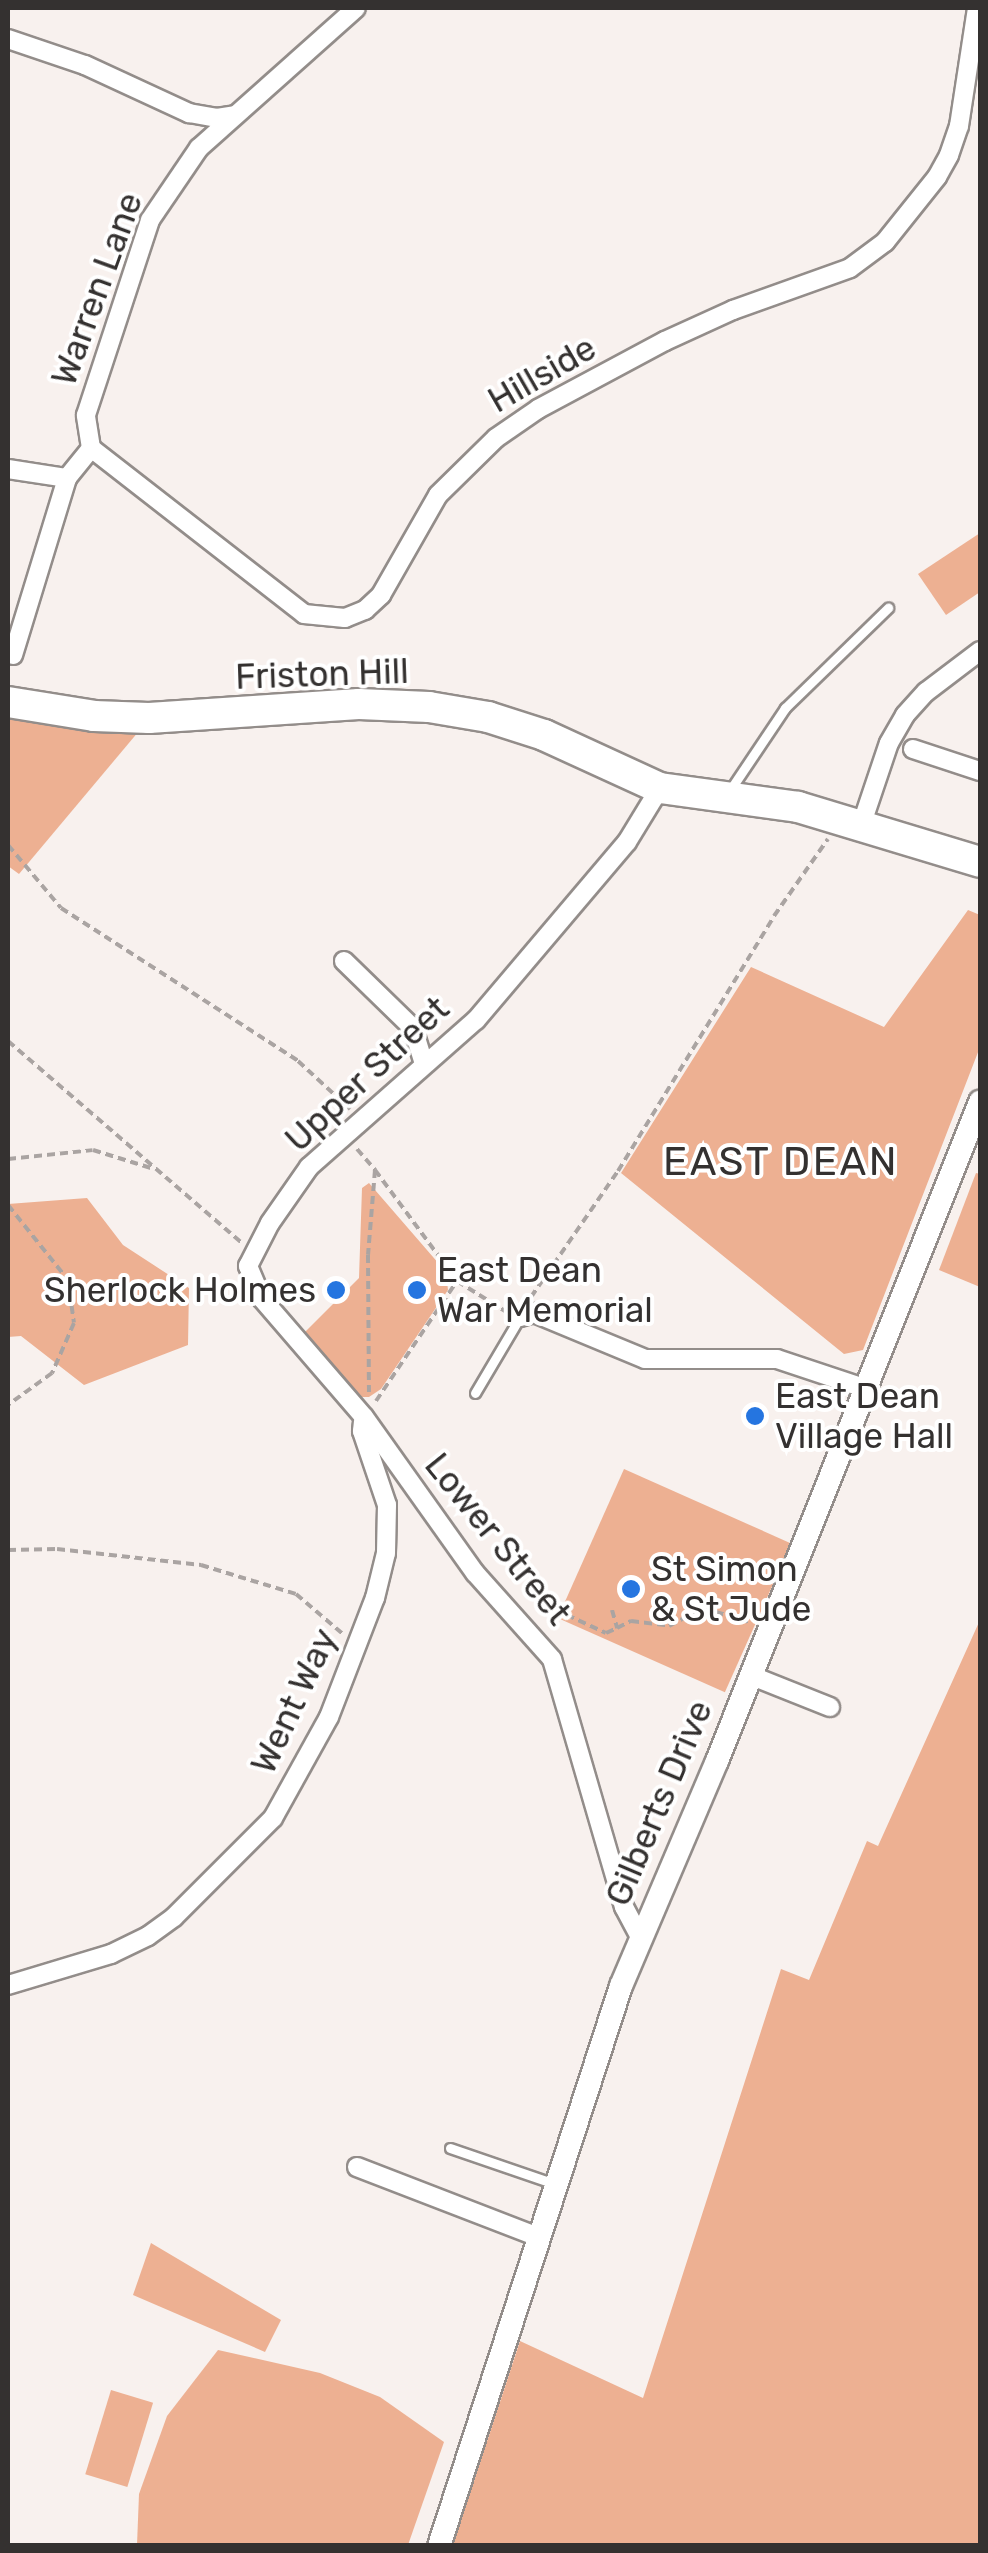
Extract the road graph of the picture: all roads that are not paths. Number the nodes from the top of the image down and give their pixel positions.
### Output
1 (356, 8) edge
2 (976, 8) edge
3 (8, 39) edge
4 (189, 113) junction
5 (236, 114) junction
6 (199, 148) junction
7 (91, 448) junction
8 (8, 469) edge
9 (67, 478) junction
10 (888, 608) dead end
11 (980, 651) edge
12 (13, 654) dead end
13 (8, 702) edge
14 (913, 748) dead end
15 (980, 771) edge
16 (660, 788) junction
17 (726, 797) junction
18 (851, 820) junction
19 (980, 862) edge
20 (344, 961) dead end
21 (424, 1063) junction
22 (980, 1102) edge
23 (520, 1317) joint
24 (867, 1388) junction
25 (475, 1393) dead end
26 (364, 1416) junction
27 (752, 1676) junction
28 (830, 1707) dead end
29 (640, 1937) junction
30 (8, 1985) edge
31 (450, 2148) dead end
32 (357, 2167) dead end
33 (555, 2184) junction
34 (538, 2236) junction
35 (439, 2546) edge

1 - 5 street, Warren Lane
2 - 7 street, Hillside
3 - 4 street
4 - 5 street
4 - 6 street
5 - 6 street, Warren Lane
6 - 7 street, Warren Lane
7 - 9 street
8 - 9 street
9 - 12 street
10 - 17 lane
11 - 18 street
13 - 16 main road, Friston Hill
14 - 15 street
16 - 17 main road, Friston Hill
16 - 21 street, Upper Street
17 - 18 main road, Friston Hill
18 - 19 main road, Friston Hill
20 - 21 street
21 - 26 street, Upper Street
22 - 24 street, Gilberts Drive
23 - 24 street
23 - 25 lane
24 - 27 street, Gilberts Drive
26 - 29 street, Lower Street
26 - 30 street, Went Way
27 - 28 street
27 - 29 street, Gilberts Drive
29 - 33 street, Gilberts Drive
31 - 33 lane
32 - 34 street
33 - 34 street, Gilberts Drive
34 - 35 street, Gilberts Drive

